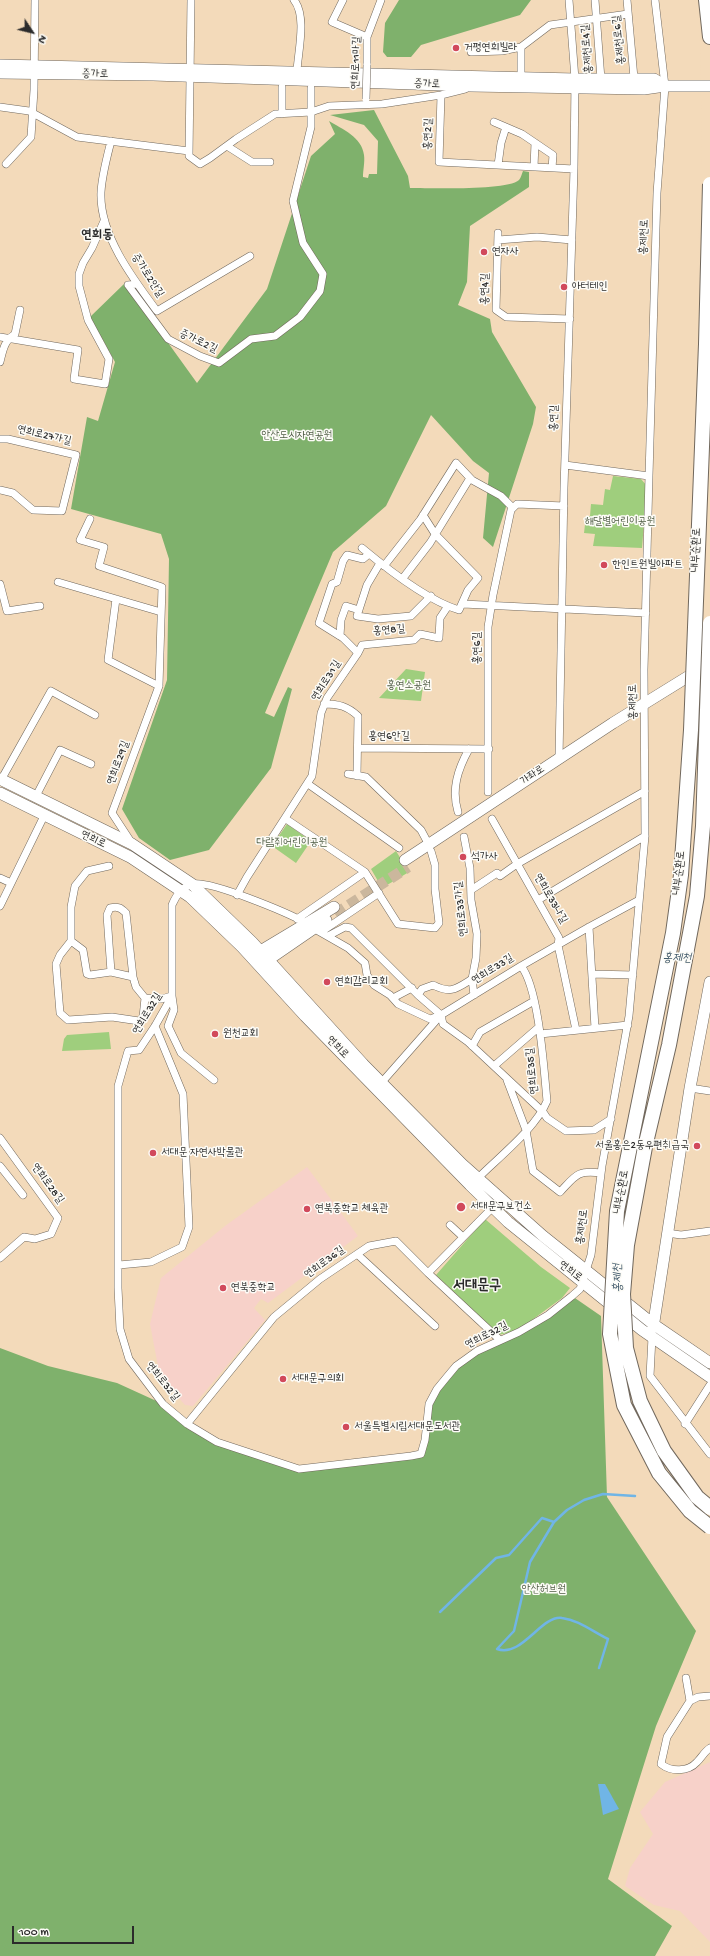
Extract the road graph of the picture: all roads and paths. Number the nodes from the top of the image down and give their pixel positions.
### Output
1 (35, 0) edge
2 (191, 0) edge
3 (294, 0) edge
4 (343, 0) edge
5 (380, 0) edge
6 (569, 0) edge
7 (595, 0) edge
8 (627, 0) edge
9 (655, 0) edge
10 (706, 0) edge
11 (628, 14) junction
12 (597, 18) junction
13 (571, 21) junction
14 (367, 37) junction
15 (710, 37) edge
16 (521, 47) junction
17 (471, 52) dead end
18 (0, 66) edge
19 (34, 70) junction
20 (297, 71) junction
21 (0, 73) edge
22 (190, 73) junction
23 (521, 78) junction
24 (634, 78) junction
25 (601, 79) junction
26 (575, 83) junction
27 (473, 86) junction
28 (665, 86) junction
29 (710, 86) edge
30 (282, 87) dead end
31 (311, 88) dead end
32 (440, 95) junction
33 (367, 102) junction
34 (0, 107) edge
35 (311, 112) junction
36 (33, 113) junction
37 (282, 114) junction
38 (494, 122) dead end
39 (506, 127) junction
40 (111, 141) junction
41 (535, 143) junction
42 (227, 146) junction
43 (189, 151) junction
44 (270, 162) dead end
45 (6, 164) dead end
46 (498, 165) junction
47 (534, 167) junction
48 (552, 168) junction
49 (574, 169) junction
50 (710, 184) edge
51 (104, 221) junction
52 (498, 233) dead end
53 (498, 240) junction
54 (572, 240) junction
55 (250, 256) dead end
56 (137, 284) junction
57 (20, 310) dead end
58 (570, 319) junction
59 (5, 338) edge
60 (0, 362) edge
61 (0, 439) edge
62 (565, 466) junction
63 (649, 476) junction
64 (470, 478) junction
65 (0, 490) edge
66 (564, 506) junction
67 (513, 508) junction
68 (423, 515) junction
69 (90, 519) dead end
70 (435, 534) junction
71 (362, 548) dead end
72 (369, 554) junction
73 (382, 564) junction
74 (403, 578) junction
75 (58, 582) dead end
76 (0, 584) edge
77 (431, 596) junction
78 (116, 599) junction
79 (463, 604) junction
80 (40, 606) dead end
81 (448, 606) junction
82 (491, 606) junction
83 (562, 609) junction
84 (359, 610) junction
85 (161, 612) junction
86 (646, 613) junction
87 (710, 623) edge
88 (340, 636) junction
89 (358, 653) junction
90 (710, 663) edge
91 (159, 686) junction
92 (645, 702) junction
93 (324, 704) junction
94 (95, 715) dead end
95 (358, 748) junction
96 (469, 749) junction
97 (489, 749) junction
98 (559, 759) junction
99 (91, 764) dead end
100 (348, 774) dead end
101 (357, 776) junction
102 (0, 779) edge
103 (308, 784) junction
104 (645, 791) junction
105 (488, 792) dead end
106 (0, 794) edge
107 (35, 798) junction
108 (458, 812) dead end
109 (44, 816) junction
110 (286, 819) junction
111 (492, 819) dead end
112 (645, 836) junction
113 (464, 837) dead end
114 (132, 844) junction
115 (399, 848) dead end
116 (430, 848) junction
117 (407, 863) tunnel mouth
118 (517, 864) junction
119 (109, 866) dead end
120 (365, 872) junction
121 (0, 878) edge
122 (11, 884) junction
123 (192, 884) junction
124 (471, 890) junction
125 (181, 891) junction
126 (379, 893) junction
127 (237, 895) junction
128 (538, 900) junction
129 (639, 900) junction
130 (0, 906) edge
131 (335, 911) tunnel mouth
132 (313, 927) junction
133 (589, 927) junction
134 (71, 941) junction
135 (558, 945) junction
136 (255, 954) junction
137 (263, 963) junction
138 (521, 966) junction
139 (111, 972) junction
140 (592, 974) junction
141 (633, 975) junction
142 (133, 977) junction
143 (472, 979) junction
144 (710, 982) edge
145 (412, 988) junction
146 (418, 995) junction
147 (474, 995) junction
148 (172, 996) junction
149 (145, 998) junction
150 (393, 998) junction
151 (534, 1001) junction
152 (441, 1015) junction
153 (628, 1025) junction
154 (155, 1026) junction
155 (539, 1026) junction
156 (595, 1028) junction
157 (576, 1030) junction
158 (540, 1034) junction
159 (472, 1046) junction
160 (494, 1066) junction
161 (506, 1077) junction
162 (214, 1080) dead end
163 (382, 1082) junction
164 (690, 1088) junction
165 (710, 1091) edge
166 (543, 1112) junction
167 (611, 1119) junction
168 (526, 1130) junction
169 (0, 1138) edge
170 (0, 1166) edge
171 (601, 1173) junction
172 (478, 1178) junction
173 (23, 1195) dead end
174 (493, 1207) junction
175 (450, 1225) dead end
176 (710, 1231) edge
177 (667, 1233) junction
178 (463, 1238) junction
179 (357, 1254) junction
180 (0, 1258) edge
181 (119, 1265) junction
182 (428, 1273) junction
183 (588, 1277) junction
184 (653, 1324) junction
185 (435, 1326) dead end
186 (652, 1337) junction
187 (500, 1340) junction
188 (710, 1363) edge
189 (710, 1378) edge
190 (710, 1385) edge
191 (187, 1424) junction
192 (685, 1424) junction
193 (710, 1454) edge
194 (710, 1508) edge
195 (710, 1527) edge
196 (686, 1678) dead end
197 (710, 1696) edge
198 (690, 1701) junction
199 (710, 1748) edge

1 - 19 street
2 - 22 street
3 - 20 street
4 - 14 street
5 - 14 street, 연희로11마길
6 - 13 street, 홍제천로4길
7 - 12 street, 홍제천로4길
8 - 11 street, 홍제천로6길
9 - 28 street, 홍제천로
10 - 15 highway
11 - 12 street, 홍제천로4길
11 - 24 street, 홍제천로6길
12 - 13 street, 홍제천로4길
12 - 25 street, 홍제천로4길
13 - 16 street, 홍제천로4길
13 - 26 street, 홍제천로4길
14 - 33 street, 연희로11마길, bridge
16 - 17 street
16 - 23 street
18 - 19 main road, 증가로
19 - 21 main road, 증가로
19 - 22 main road, 증가로
19 - 36 street
20 - 22 main road, 증가로
20 - 23 main road, 증가로
22 - 27 main road, 증가로
22 - 43 street
23 - 26 main road, 증가로
24 - 25 main road, 증가로
24 - 28 main road, 증가로
25 - 26 main road, 증가로
26 - 27 main road, 증가로
26 - 28 main road, 증가로
26 - 49 street, 홍연길
27 - 32 street
28 - 29 main road, 증가로
28 - 63 street, 홍제천로
30 - 37 street
31 - 35 street
32 - 33 street
32 - 46 street, 홍연2길
33 - 35 street
34 - 36 street
35 - 37 street
35 - 56 street, 증가로2길
36 - 40 street
36 - 45 street
37 - 42 street
38 - 39 street
39 - 41 street
39 - 46 street
40 - 43 street
40 - 51 street, 증가로2안길
41 - 47 street
41 - 48 street
42 - 43 street
42 - 44 street
46 - 47 street, 홍연2길
47 - 48 street, 홍연2길
48 - 49 street, 홍연2길
49 - 54 street, 홍연길
50 - 195 highway, 내부순환로, bridge
51 - 56 street, 증가로2안길
51 - 59 street
52 - 53 street, 홍연4길
53 - 54 street
53 - 58 street, 홍연4길
54 - 58 street, 홍연길
55 - 56 street, 증가로2안길
57 - 59 street
58 - 62 street, 홍연길
59 - 60 street
61 - 65 street, 연희로27가길
62 - 63 street
62 - 66 street, 홍연길
63 - 86 street, 홍제천로
64 - 67 street
64 - 68 street
64 - 70 street
66 - 67 street
66 - 83 street, 홍연길
67 - 82 street, 홍연6길
68 - 70 street
68 - 73 street
69 - 85 street, 연희로29길
70 - 74 street
70 - 79 street
71 - 72 street
72 - 73 street
72 - 88 street
73 - 74 street
73 - 84 street
74 - 77 street
75 - 78 street
76 - 80 street
77 - 81 street
77 - 84 street, 홍연8길
78 - 85 street
78 - 91 street
79 - 81 street
79 - 82 street
81 - 89 street, 홍연8길
82 - 83 street
82 - 97 street, 홍연6길
83 - 86 street
83 - 98 street, 홍연길
84 - 88 street
85 - 91 street, 연희로29길
86 - 92 street, 홍제천로
87 - 194 highway, 내부순환로, bridge
88 - 89 street
89 - 93 street, 연희로31길
90 - 92 main road, 가좌로, bridge
91 - 114 street, 연희로29길
92 - 98 main road, 가좌로
92 - 104 street, 홍제천로
92 - 116 main road
93 - 95 street, 홍연6안길
93 - 103 street, 연희로31길
94 - 102 street, 연희로
95 - 96 street, 홍연6안길
95 - 101 street
96 - 97 street, 홍연6안길
96 - 108 street
97 - 105 street, 홍연6길
98 - 116 main road, 가좌로
99 - 107 street
100 - 101 street
101 - 116 street
102 - 107 main road, 연희로
103 - 110 street, 연희로31길
103 - 115 street
104 - 112 street, 홍제천로
104 - 118 street
106 - 109 main road, 연희로
107 - 114 main road, 연희로
109 - 122 street
109 - 125 main road, 연희로
110 - 120 street
110 - 127 street, 연희로31길
111 - 118 street, 연희로33나길
112 - 128 street
112 - 129 street, 홍제천로
113 - 124 street, 연희로33가길
114 - 123 main road, 연희로
116 - 117 main road, 가좌로
116 - 126 street
118 - 124 street
118 - 128 street, 연희로33나길
119 - 134 street
120 - 126 street
120 - 132 street
121 - 122 street
122 - 130 street
123 - 125 street, 연희로32길
123 - 127 street
123 - 136 main road, 연희로
124 - 143 street, 연희로33가길
125 - 136 main road, 연희로
125 - 148 street, 연희로32길
126 - 132 street
127 - 132 street
128 - 135 street, 연희로33나길
129 - 133 street, 연희로33길
129 - 141 street, 홍제천로
131 - 132 main road
132 - 136 main road
132 - 137 main road
132 - 145 street
132 - 150 street, 연희로33길
133 - 135 street, 연희로33길
133 - 140 street
134 - 139 street
134 - 149 street
135 - 138 street, 연희로33길
135 - 157 street
136 - 137 main road, 연희로
137 - 163 main road, 연희로
137 - 174 main road, 연희로
138 - 147 street, 연희로33길
138 - 151 street, 연희로35길
139 - 142 street
139 - 142 street
140 - 141 street
140 - 156 street
141 - 153 street, 홍제천로
142 - 149 street
143 - 146 street
143 - 147 street, 연희로33가길
144 - 164 main road
145 - 146 street
145 - 150 street
146 - 152 street
147 - 152 street, 연희로33길
148 - 149 street
148 - 154 street, 연희로32길
148 - 162 street
150 - 152 street, 연희로33길
151 - 155 street, 연희로35길
151 - 159 street
152 - 159 street, 연희로35길
152 - 163 street, 연희로33길
153 - 156 street
153 - 167 street, 홍제천로
154 - 181 street, 연희로32길
154 - 181 street
155 - 158 street, 연희로35길
155 - 160 street, 연희로35길
156 - 157 street
157 - 158 street
158 - 166 street, 연희로35길
159 - 160 street, 연희로35길
160 - 161 street, 연희로35길
161 - 166 street, 연희로35길
161 - 168 street, 연희로35길
163 - 172 main road, 연희로
164 - 165 street
164 - 177 main road
166 - 167 street
166 - 168 street
167 - 171 street, 홍제천로
168 - 171 street
168 - 172 street
169 - 180 street, 연희로28길
170 - 173 street
171 - 183 street, 홍제천로
172 - 183 main road, 연희로
174 - 178 street
174 - 183 main road, 연희로
175 - 178 street
176 - 177 street
177 - 184 main road
178 - 182 street
179 - 182 street, 연희로36길
179 - 185 street
179 - 191 street, 연희로36길
181 - 191 street, 연희로32길
182 - 187 street
183 - 184 main road, 연희로, bridge
183 - 186 main road, 연희로, bridge
183 - 187 street, 연희로32길
184 - 186 main road
184 - 188 main road, 연희로
186 - 189 main road, 연희로
186 - 192 street
187 - 191 street, 연희로32길
190 - 192 street
192 - 193 street
196 - 198 street
197 - 198 street
198 - 199 street

